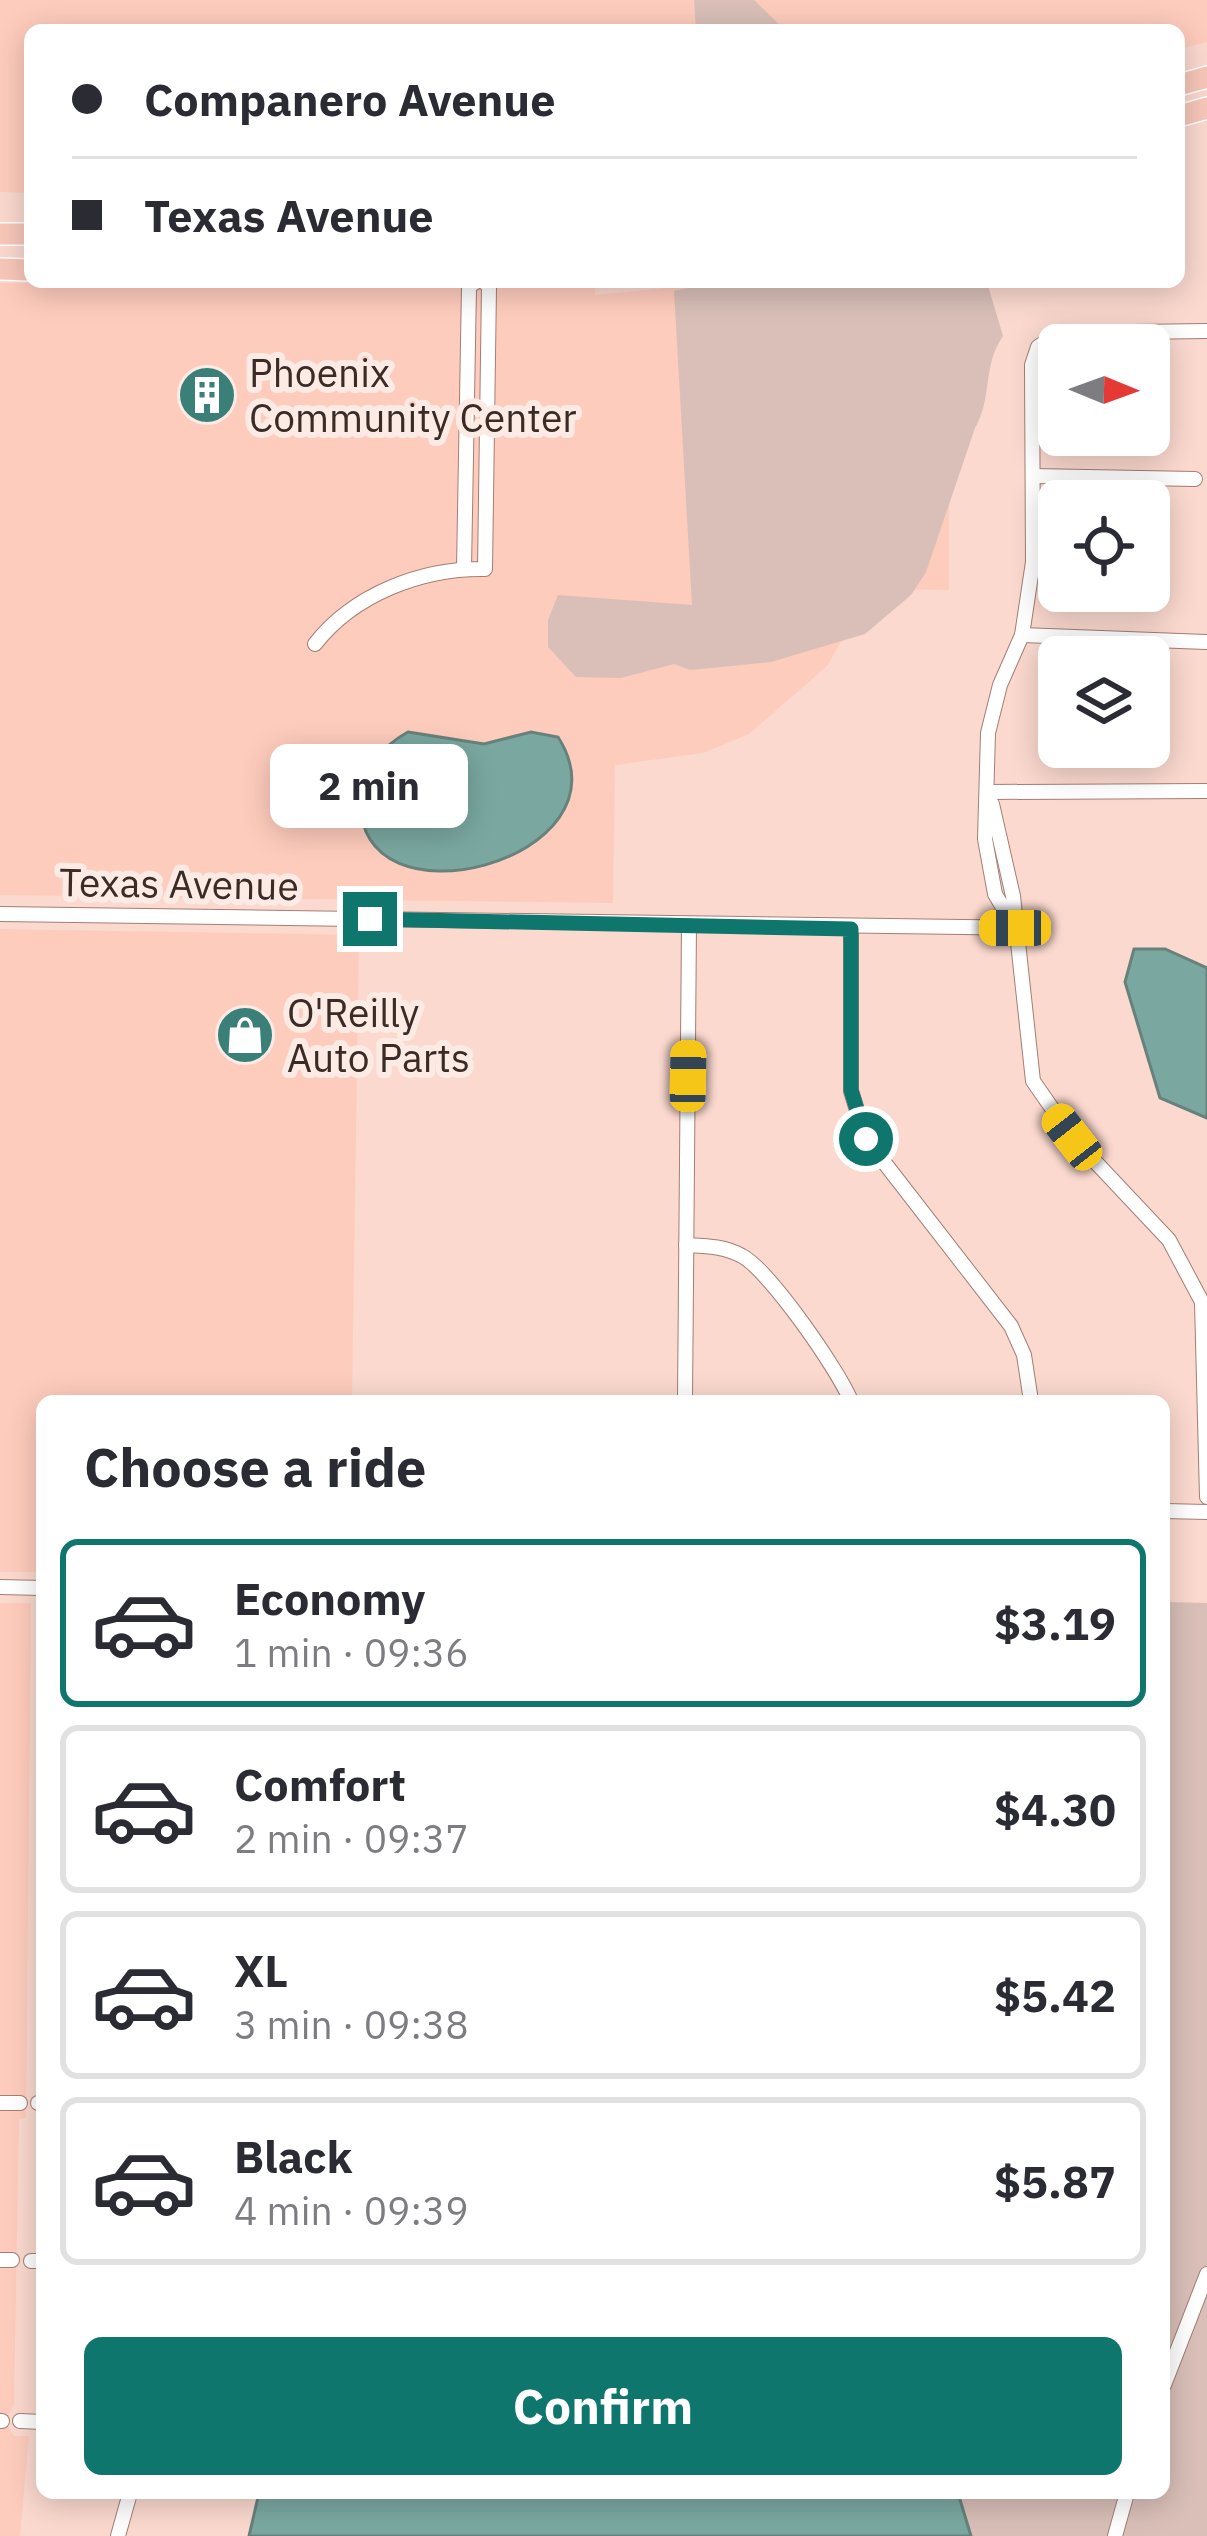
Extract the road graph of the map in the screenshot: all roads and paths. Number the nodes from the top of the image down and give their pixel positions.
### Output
1 (469, 288) edge
2 (489, 288) edge
3 (1207, 331) edge
4 (1033, 476) junction
5 (1195, 479) dead end
6 (464, 568) junction
7 (1022, 635) junction
8 (1206, 642) edge
9 (315, 644) dead end
10 (1207, 790) edge
11 (989, 792) junction
12 (0, 914) edge
13 (689, 925) junction
14 (1015, 928) junction
15 (1035, 928) dead end
16 (851, 929) junction
17 (686, 1245) junction
18 (685, 1395) edge
19 (848, 1395) edge
20 (1030, 1395) edge
21 (1207, 1497) edge
22 (1170, 1511) edge
23 (1207, 1512) edge
24 (0, 1587) edge
25 (36, 1588) edge
26 (0, 2103) edge
27 (20, 2103) dead end
28 (1207, 2274) edge
29 (1170, 2370) edge
30 (20, 2421) dead end
31 (36, 2422) edge
32 (128, 2499) edge
33 (1125, 2499) edge
34 (118, 2536) edge
35 (1115, 2536) edge

1 - 6 street
2 - 6 street
3 - 4 street
4 - 5 street
4 - 7 street
6 - 9 street
7 - 8 street
7 - 11 street
10 - 11 street
11 - 14 street
12 - 13 street, Texas Avenue
13 - 16 street, Texas Avenue
13 - 17 street
14 - 15 street, Texas Avenue
14 - 16 street, Texas Avenue
14 - 21 street
16 - 20 street
17 - 18 street
17 - 19 street
22 - 23 street
24 - 25 street
26 - 27 street
28 - 29 street
30 - 31 street
32 - 34 street
33 - 35 street

